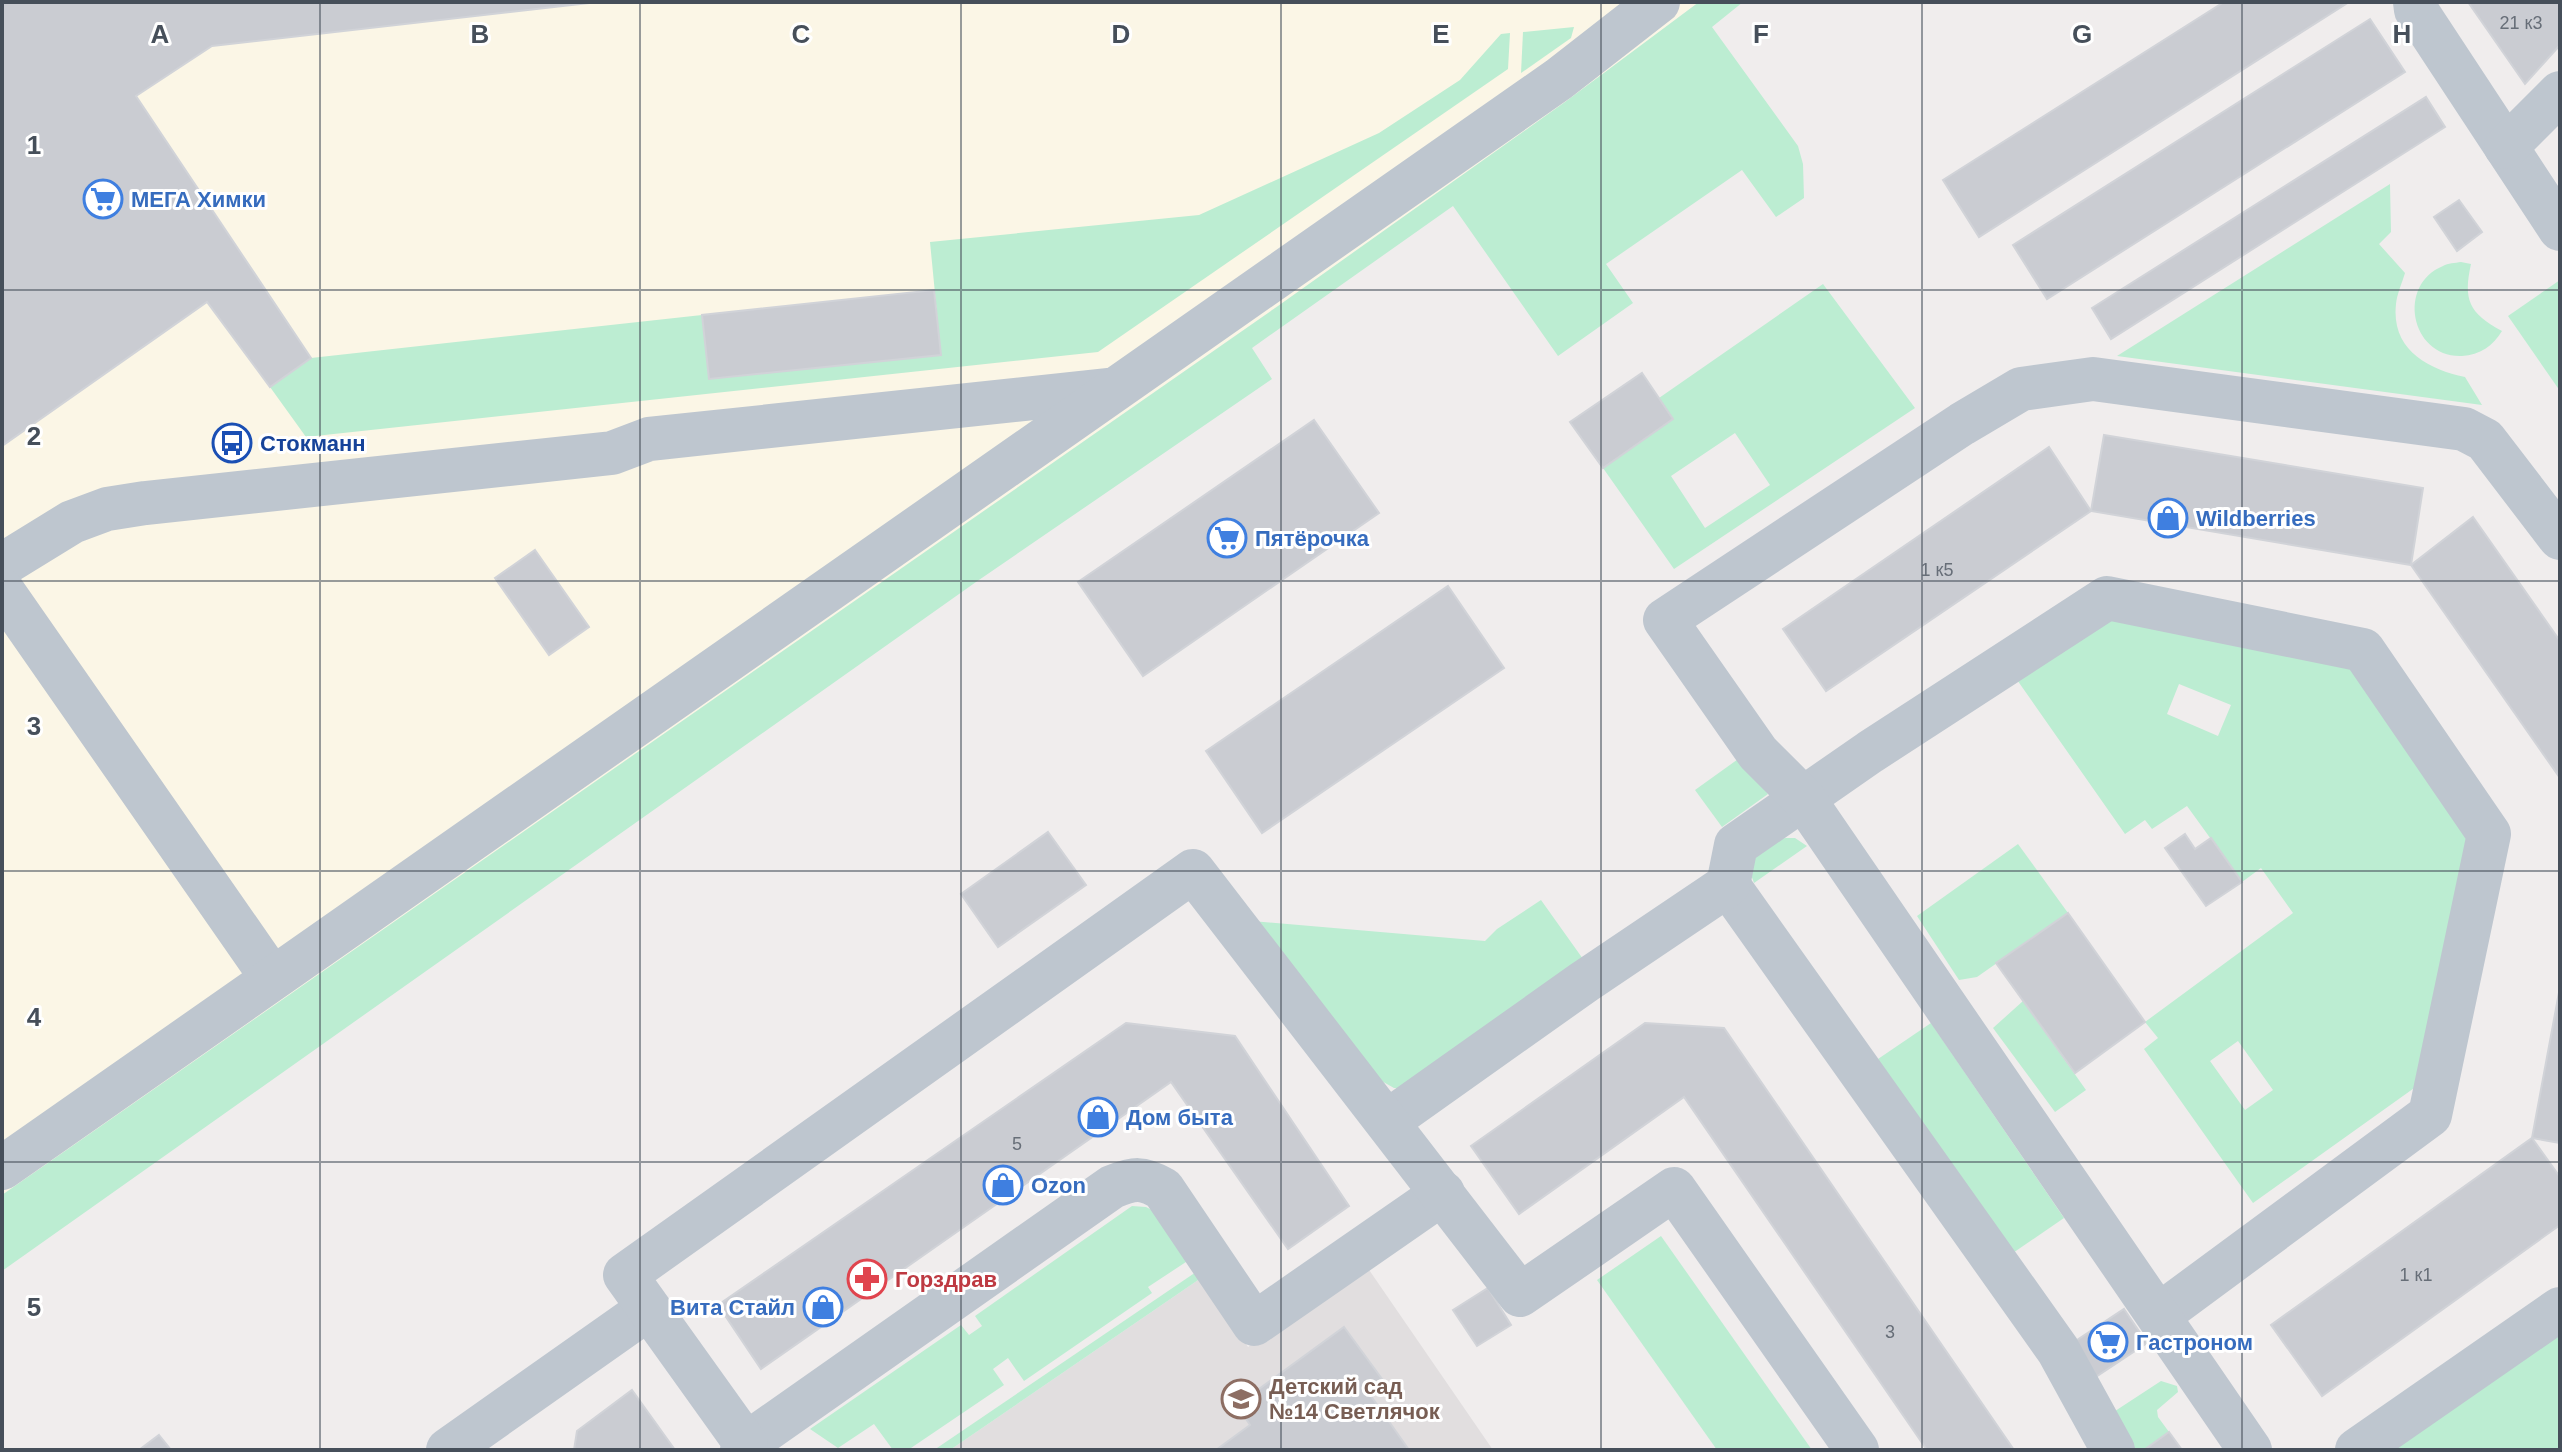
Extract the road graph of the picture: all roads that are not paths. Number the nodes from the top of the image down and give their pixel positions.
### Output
1 (1658, 2) edge
2 (2415, 2) edge
3 (2560, 93) edge
4 (2531, 164) edge
5 (2559, 226) edge
6 (1111, 390) junction
7 (2560, 538) edge
8 (2, 565) edge
9 (2, 590) edge
10 (1803, 798) junction
11 (1728, 885) junction
12 (272, 978) junction
13 (1388, 1121) junction
14 (2, 1168) edge
15 (1443, 1193) junction
16 (648, 1309) junction
17 (2560, 1309) edge
18 (2159, 1315) junction
19 (744, 1447) edge
20 (448, 1450) edge
21 (1857, 1450) edge
22 (2113, 1450) edge
23 (2250, 1450) edge
24 (2357, 1450) edge

1 - 6 street
2 - 4 street
3 - 4 street
4 - 5 street
6 - 8 street
6 - 12 street
7 - 10 street
9 - 12 street
10 - 11 street
10 - 18 street
10 - 18 street
11 - 13 street
11 - 22 street
12 - 14 street
13 - 15 street
13 - 16 street
15 - 19 street
15 - 21 street
16 - 19 street
16 - 20 street
17 - 24 street
18 - 23 street

